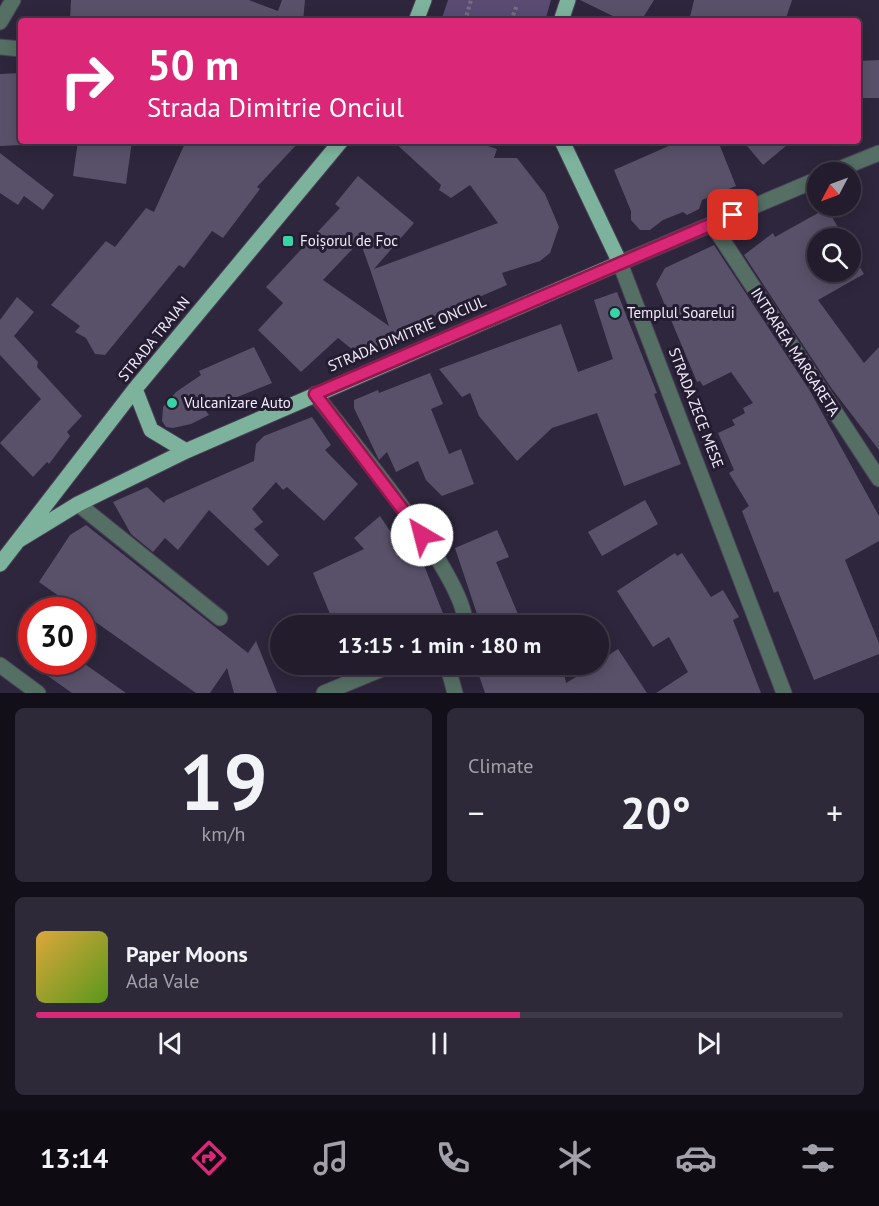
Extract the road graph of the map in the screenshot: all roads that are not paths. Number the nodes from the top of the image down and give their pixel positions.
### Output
1 (13, 0) edge
2 (424, 0) edge
3 (568, 0) edge
4 (417, 18) edge
5 (562, 18) edge
6 (0, 22) edge
7 (0, 47) edge
8 (18, 49) edge
9 (339, 144) edge
10 (563, 144) edge
11 (879, 153) edge
12 (857, 162) edge
13 (807, 184) edge
14 (712, 224) junction
15 (620, 263) junction
16 (135, 389) junction
17 (315, 394) junction
18 (186, 451) junction
19 (879, 479) edge
20 (78, 504) junction
21 (19, 540) junction
22 (1, 562) edge
23 (465, 615) edge
24 (220, 618) dead end
25 (0, 665) edge
26 (367, 675) edge
27 (450, 675) edge
28 (38, 693) edge
29 (324, 693) edge
30 (455, 693) edge
31 (784, 693) edge

1 - 6 street
2 - 4 main road
3 - 5 main road
7 - 8 street
9 - 16 main road, STRADA TRAIAN
10 - 15 main road, STRADA ZECE MESE
11 - 12 street
13 - 14 street, STRADA DIMITRIE ONCIUL
14 - 15 street, STRADA DIMITRIE ONCIUL
14 - 19 street, INTRAREA MARGARETA
15 - 17 main road, STRADA DIMITRIE ONCIUL
15 - 31 street, STRADA ZECE MESE
16 - 18 main road
16 - 21 main road, STRADA TRAIAN
17 - 18 main road, STRADA DIMITRIE ONCIUL
17 - 23 street
18 - 20 main road, STRADA DIMITRIE ONCIUL
20 - 21 main road, STRADA DIMITRIE ONCIUL
20 - 24 street
21 - 22 main road, STRADA TRAIAN
25 - 28 street
26 - 29 street
27 - 30 street

